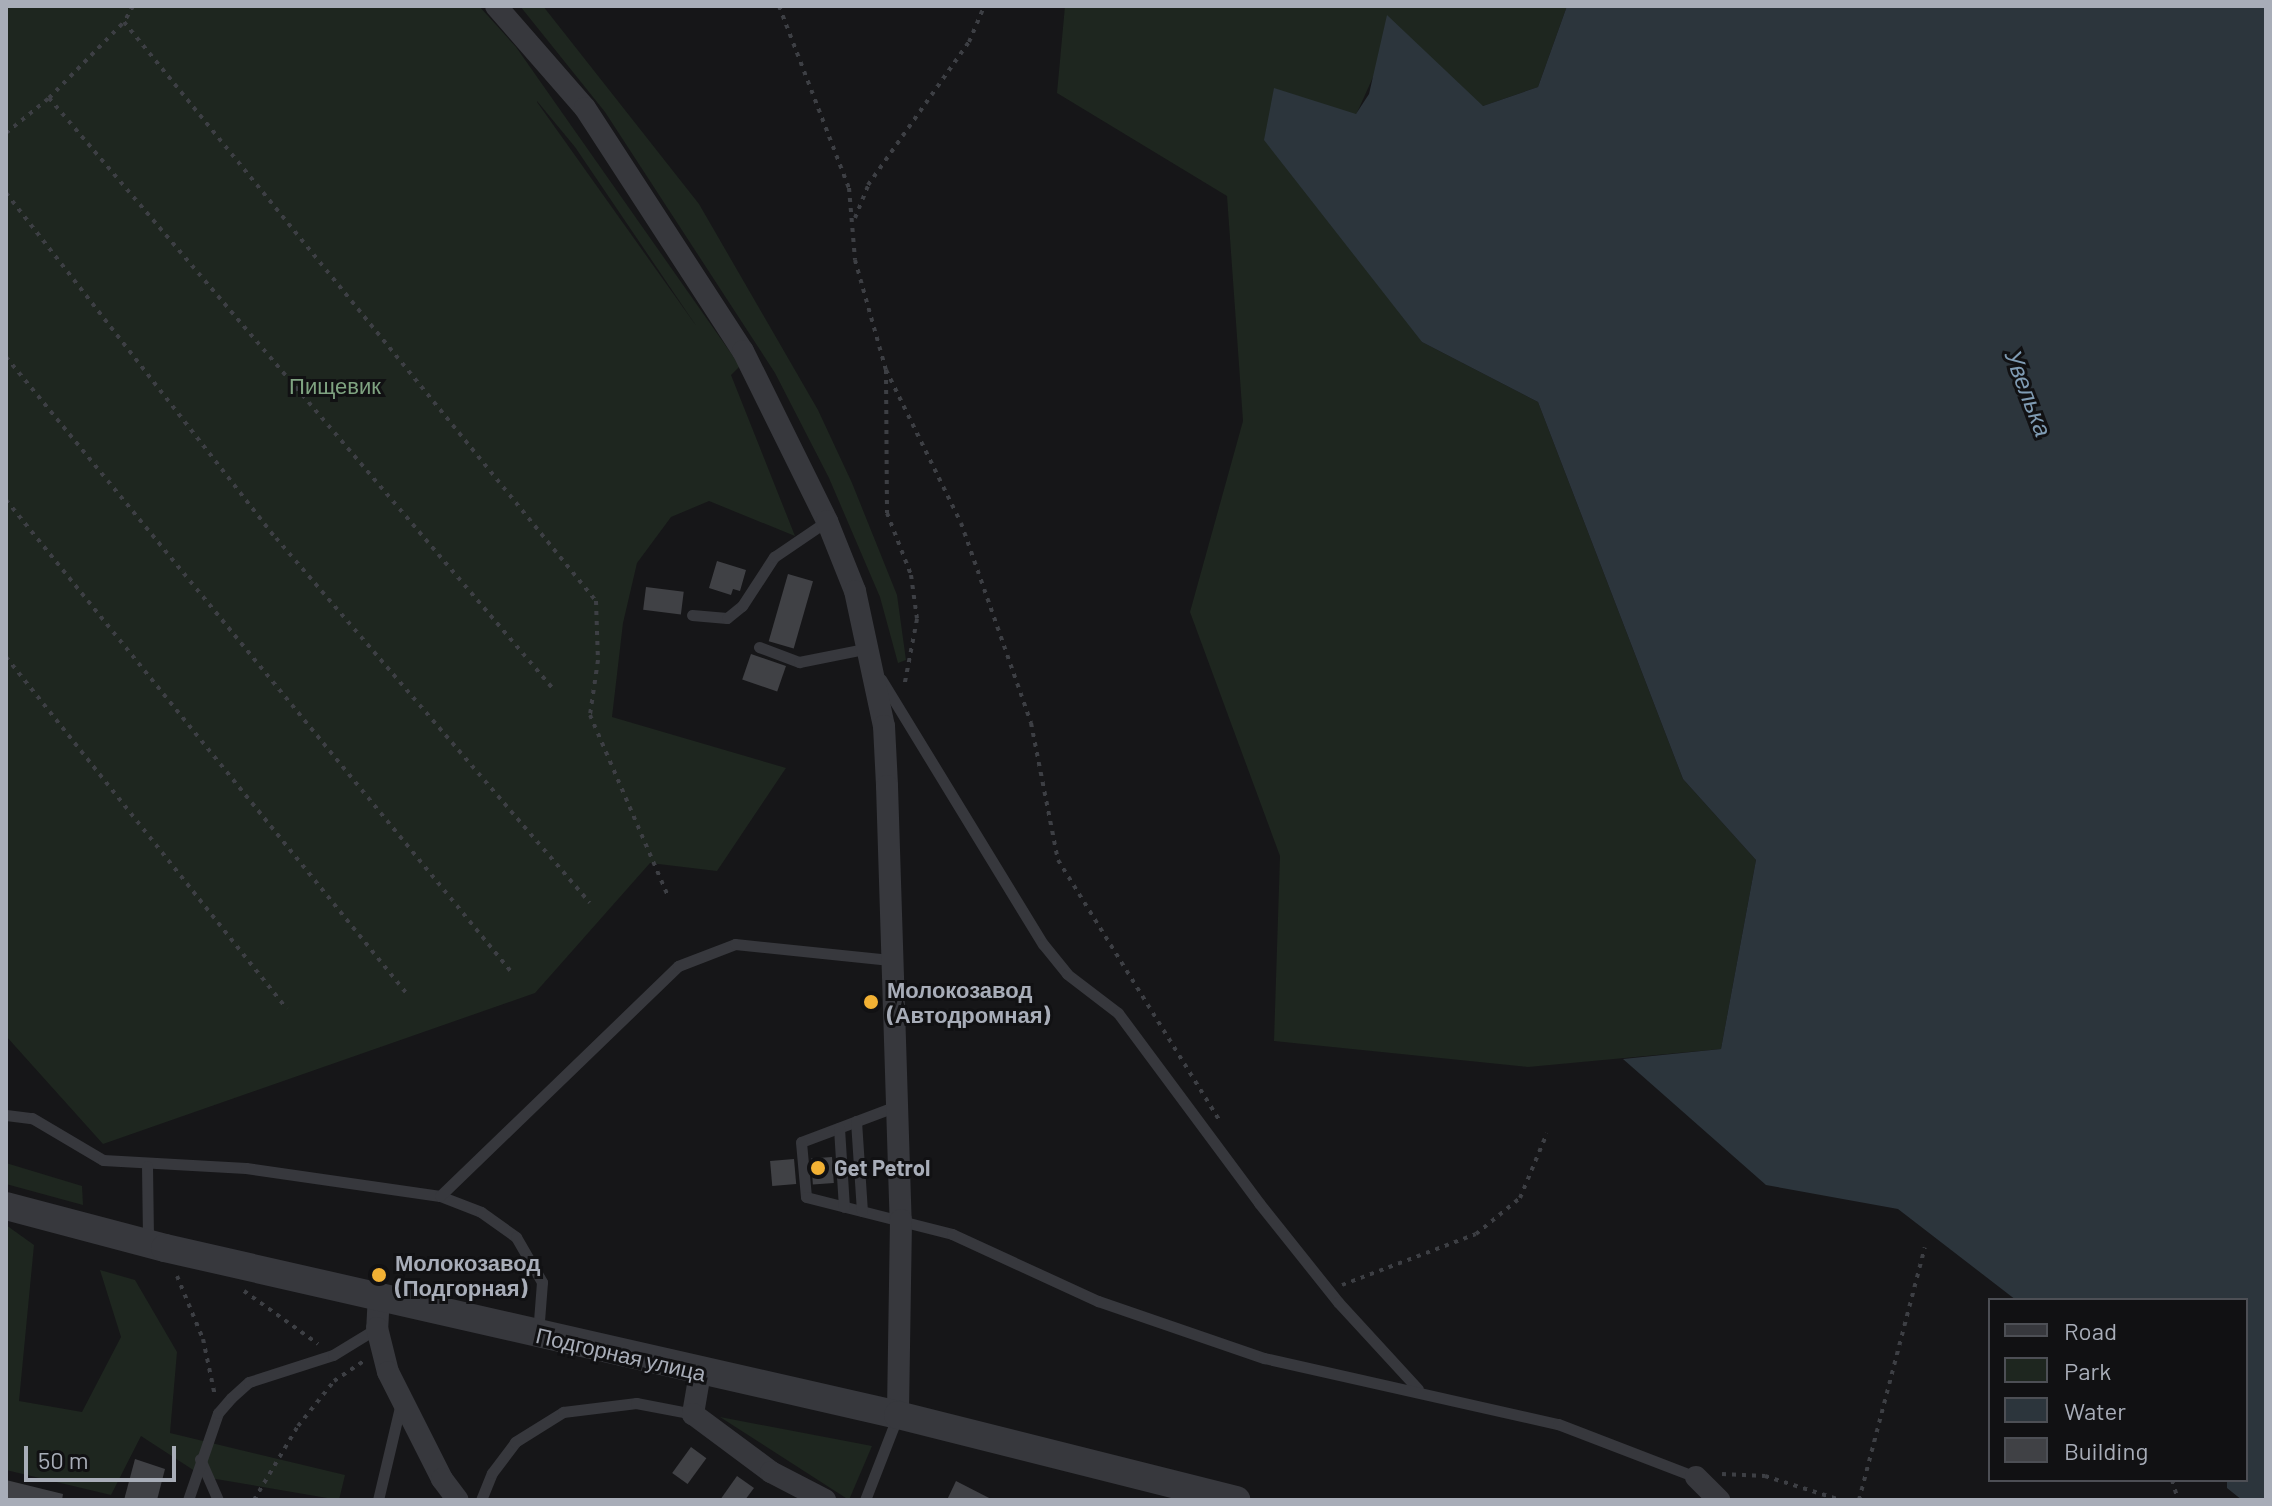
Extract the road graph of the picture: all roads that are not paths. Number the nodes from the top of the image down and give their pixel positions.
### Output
1 (496, 6) edge
2 (827, 521) junction
3 (692, 615) dead end
4 (759, 647) dead end
5 (871, 657) junction
6 (890, 960) junction
7 (894, 1107) junction
8 (6, 1115) edge
9 (856, 1121) junction
10 (839, 1128) junction
11 (147, 1166) junction
12 (440, 1196) junction
13 (6, 1206) edge
14 (844, 1207) junction
15 (862, 1211) junction
16 (901, 1220) junction
17 (157, 1246) junction
18 (379, 1294) junction
19 (538, 1334) junction
20 (380, 1339) junction
21 (700, 1373) junction
22 (1419, 1389) junction
23 (401, 1403) junction
24 (693, 1414) junction
25 (898, 1415) junction
26 (200, 1459) junction
27 (1696, 1477) joint
28 (188, 1500) edge
29 (218, 1500) edge
30 (378, 1500) edge
31 (458, 1500) edge
32 (481, 1500) edge
33 (825, 1500) edge
34 (865, 1500) edge
35 (1236, 1500) edge
36 (1719, 1500) edge

1 - 2 street
2 - 3 lane
2 - 5 street
4 - 5 lane
5 - 6 street
5 - 22 lane
6 - 7 street
6 - 12 lane
7 - 9 lane
7 - 16 street
8 - 11 lane
9 - 10 lane
9 - 15 lane
10 - 14 lane
10 - 14 lane
11 - 12 lane
11 - 17 lane
12 - 19 lane
13 - 17 street, Подгорная улица
14 - 15 lane
15 - 16 lane
16 - 22 lane
16 - 25 street
17 - 18 street, Подгорная улица
18 - 19 street, Подгорная улица
18 - 20 street
19 - 21 street, Подгорная улица
20 - 23 street
20 - 26 lane
21 - 24 street
21 - 25 street, Подгорная улица
22 - 27 lane
23 - 30 lane
23 - 31 street
24 - 32 lane
24 - 33 street
25 - 34 lane
25 - 35 street, Подгорная улица
26 - 28 lane
26 - 29 lane
27 - 36 street

